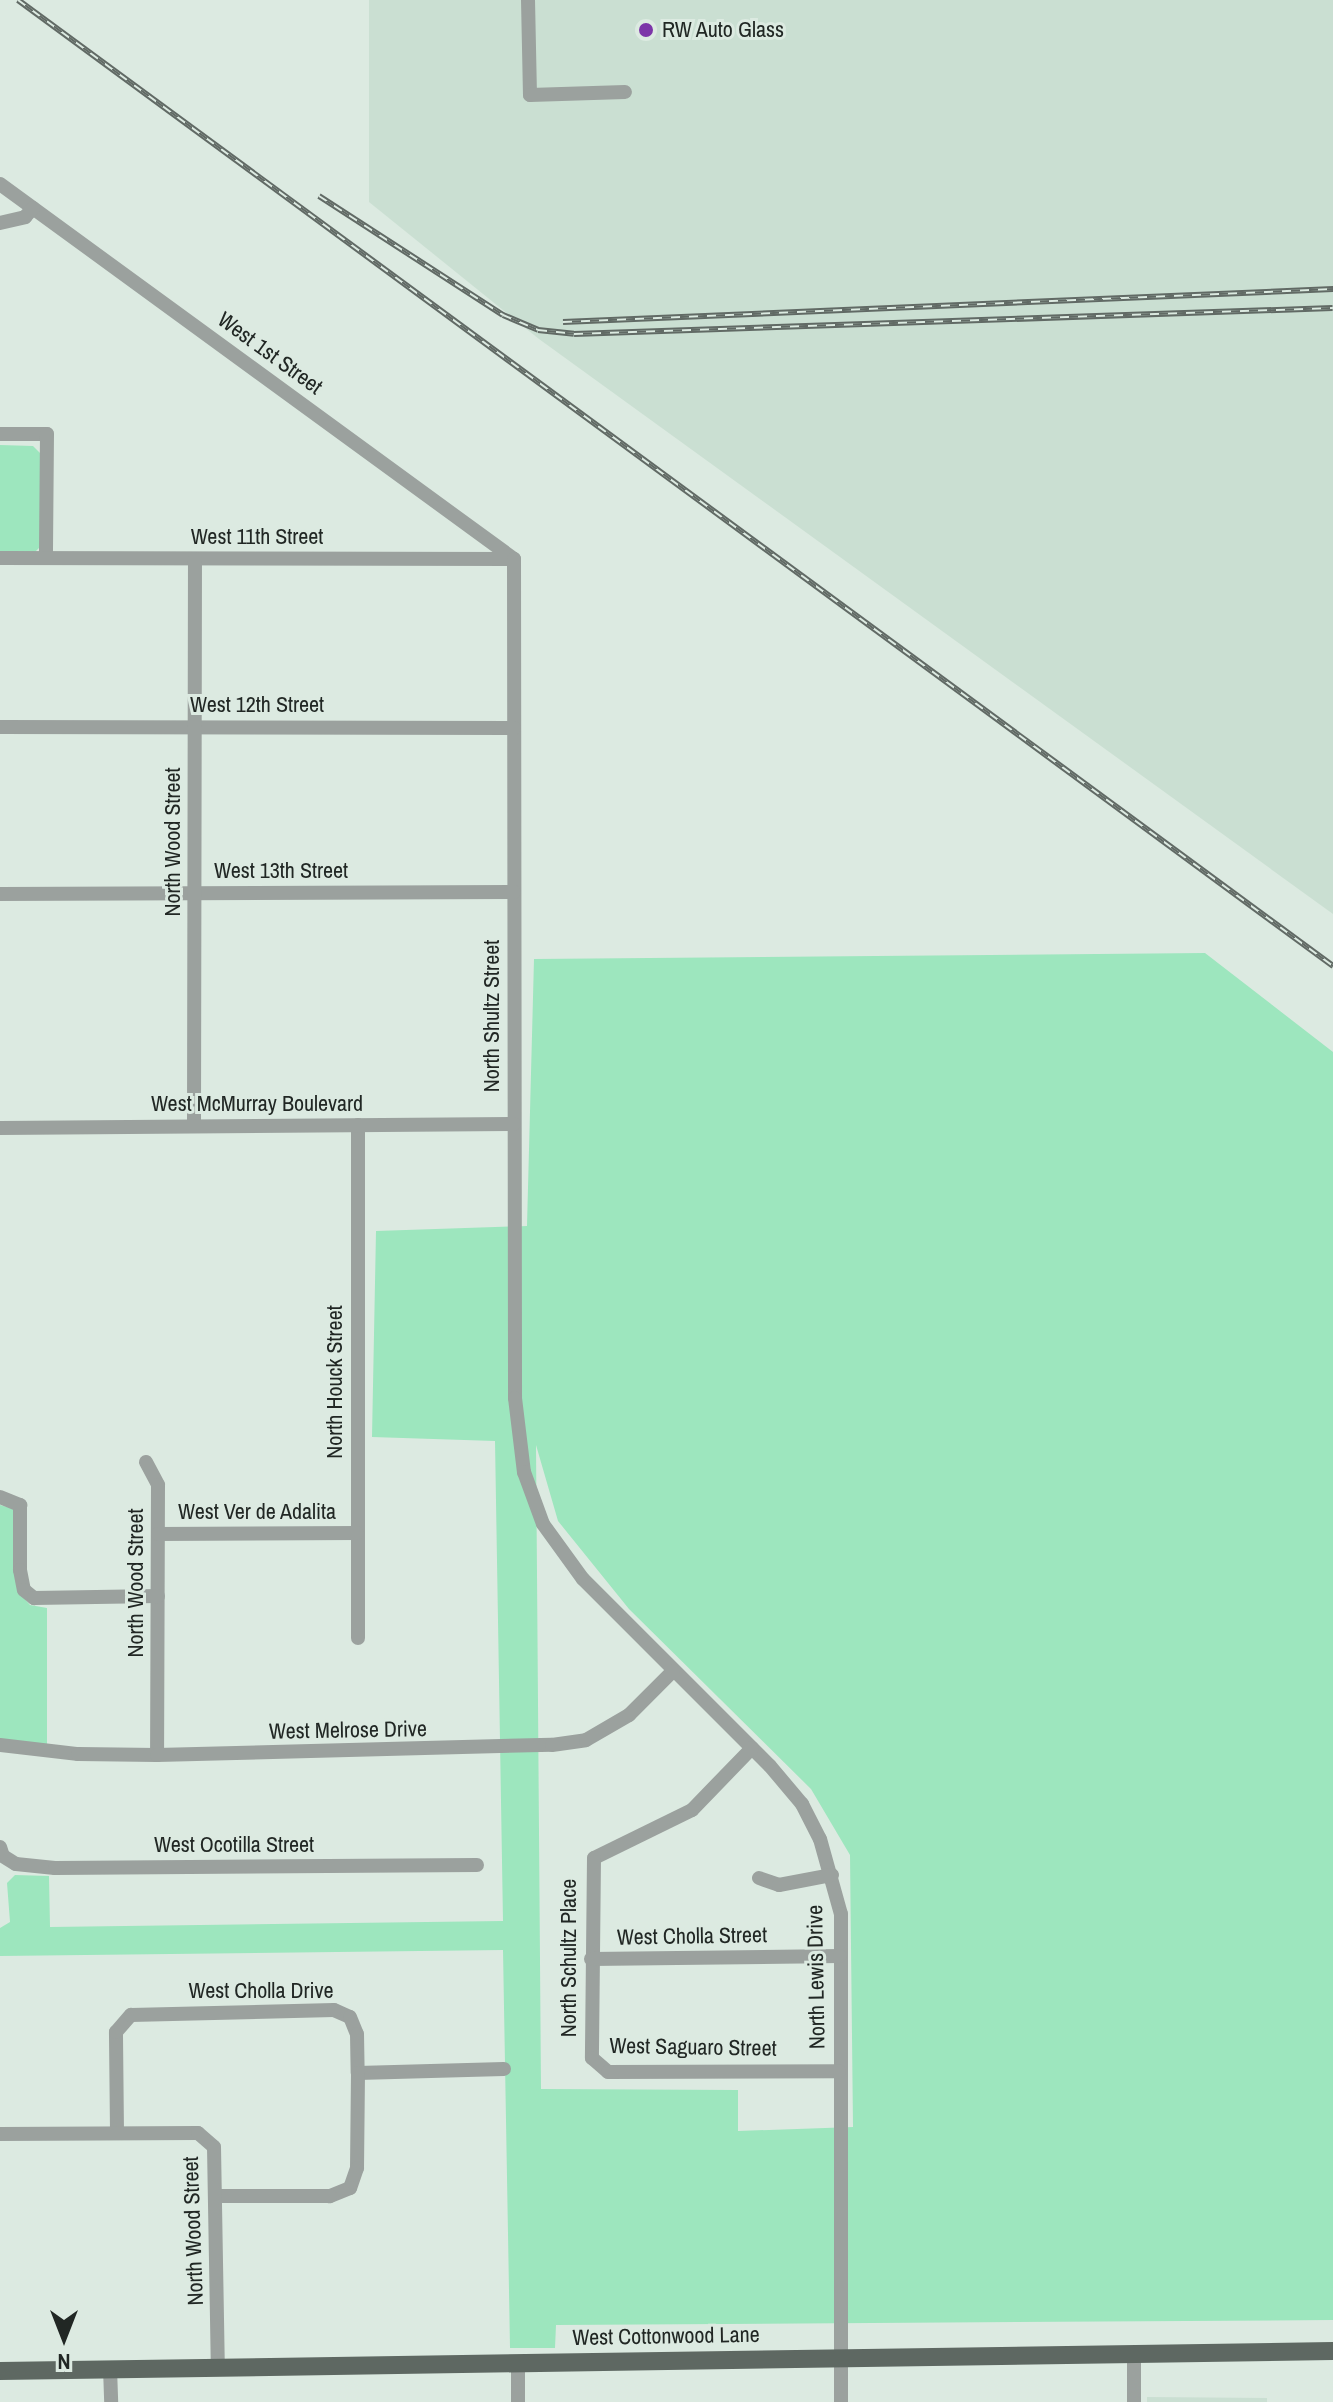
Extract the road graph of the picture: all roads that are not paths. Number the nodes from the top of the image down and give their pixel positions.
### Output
1 (528, 0) edge
2 (625, 92) dead end
3 (0, 184) edge
4 (33, 208) junction
5 (0, 223) edge
6 (0, 434) edge
7 (0, 558) edge
8 (46, 558) junction
9 (195, 559) junction
10 (514, 559) junction
11 (195, 726) junction
12 (0, 727) edge
13 (514, 728) junction
14 (514, 892) junction
15 (0, 894) edge
16 (195, 894) junction
17 (514, 1124) junction
18 (194, 1125) junction
19 (358, 1125) junction
20 (0, 1128) edge
21 (146, 1462) dead end
22 (524, 1472) joint
23 (0, 1497) edge
24 (357, 1533) junction
25 (158, 1534) junction
26 (158, 1596) junction
27 (358, 1638) dead end
28 (673, 1671) junction
29 (0, 1745) edge
30 (752, 1748) junction
31 (157, 1755) junction
32 (0, 1847) edge
33 (477, 1865) dead end
34 (832, 1875) junction
35 (759, 1878) dead end
36 (840, 1956) junction
37 (591, 1959) junction
38 (595, 2064) joint
39 (504, 2069) dead end
40 (839, 2071) junction
41 (358, 2073) junction
42 (117, 2132) junction
43 (0, 2134) edge
44 (218, 2196) junction
45 (1333, 2351) edge
46 (1134, 2354) junction
47 (841, 2358) junction
48 (518, 2363) junction
49 (218, 2367) junction
50 (110, 2368) junction
51 (0, 2371) edge
52 (111, 2402) edge
53 (518, 2402) edge
54 (841, 2402) edge
55 (1134, 2402) edge

1 - 2 street
3 - 4 street, West 1st Street
4 - 5 street
4 - 10 street, West 1st Street
6 - 8 street
7 - 8 street, West 11th Street
8 - 9 street, West 11th Street
9 - 10 street, West 11th Street
9 - 11 street, North Wood Street
10 - 13 street, North Shultz Street
11 - 12 street, West 12th Street
11 - 13 street, West 12th Street
11 - 16 street, North Wood Street
13 - 14 street, North Shultz Street
14 - 16 street, West 13th Street
14 - 17 street, North Shultz Street
15 - 16 street, West 13th Street
16 - 18 street, North Wood Street
17 - 19 street, West McMurray Boulevard
17 - 22 street, North Shultz Street
18 - 19 street, West McMurray Boulevard
18 - 20 street, West McMurray Boulevard
19 - 24 street, North Houck Street
21 - 25 street, North Wood Street
22 - 28 street, North Lewis Drive
23 - 26 street
24 - 25 street, West Ver de Adalita
24 - 27 street, North Houck Street
25 - 26 street, North Wood Street
26 - 31 street, North Wood Street
28 - 30 street, North Lewis Drive
28 - 31 street, West Melrose Drive
29 - 31 street, West Melrose Drive
30 - 34 street, North Lewis Drive
30 - 37 street, North Schultz Place
32 - 33 street, West Ocotilla Street
34 - 35 street
34 - 36 street, North Lewis Drive
36 - 37 street, West Cholla Street
36 - 40 street, North Lewis Drive
37 - 38 street, North Schultz Place
38 - 40 street, West Saguaro Street
39 - 41 street
40 - 47 street, North Lewis Drive
41 - 42 street, West Cholla Drive
41 - 44 street, West Cholla Drive
42 - 43 street
42 - 44 street, North Wood Street
44 - 49 street, North Wood Street
45 - 46 main road, West Cottonwood Lane
46 - 47 main road, West Cottonwood Lane
46 - 55 street
47 - 48 main road, West Cottonwood Lane
47 - 54 street, North Lewis Drive
48 - 49 main road, West Cottonwood Lane
48 - 53 street
49 - 50 main road, West Cottonwood Lane
50 - 51 main road, West Cottonwood Lane
50 - 52 street

